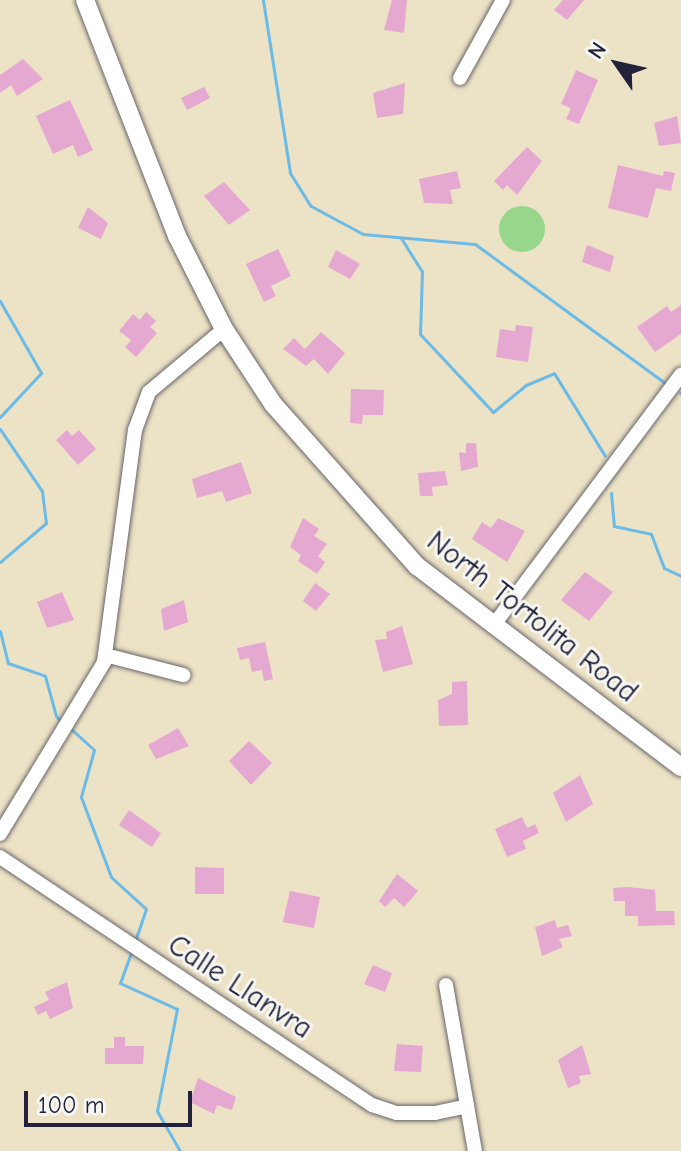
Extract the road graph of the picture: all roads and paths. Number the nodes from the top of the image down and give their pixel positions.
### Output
1 (85, 0) edge
2 (503, 0) edge
3 (460, 78) dead end
4 (224, 329) junction
5 (681, 375) edge
6 (493, 626) junction
7 (105, 655) junction
8 (183, 675) dead end
9 (681, 767) edge
10 (0, 834) edge
11 (0, 857) edge
12 (446, 985) dead end
13 (467, 1106) junction
14 (475, 1151) edge

1 - 4 street, North Tortolita Road
2 - 3 street
4 - 6 street, North Tortolita Road
4 - 7 street
5 - 6 street
6 - 9 street, North Tortolita Road
7 - 8 street
7 - 10 street
11 - 13 street, Calle Llanvra
12 - 13 street
13 - 14 street

